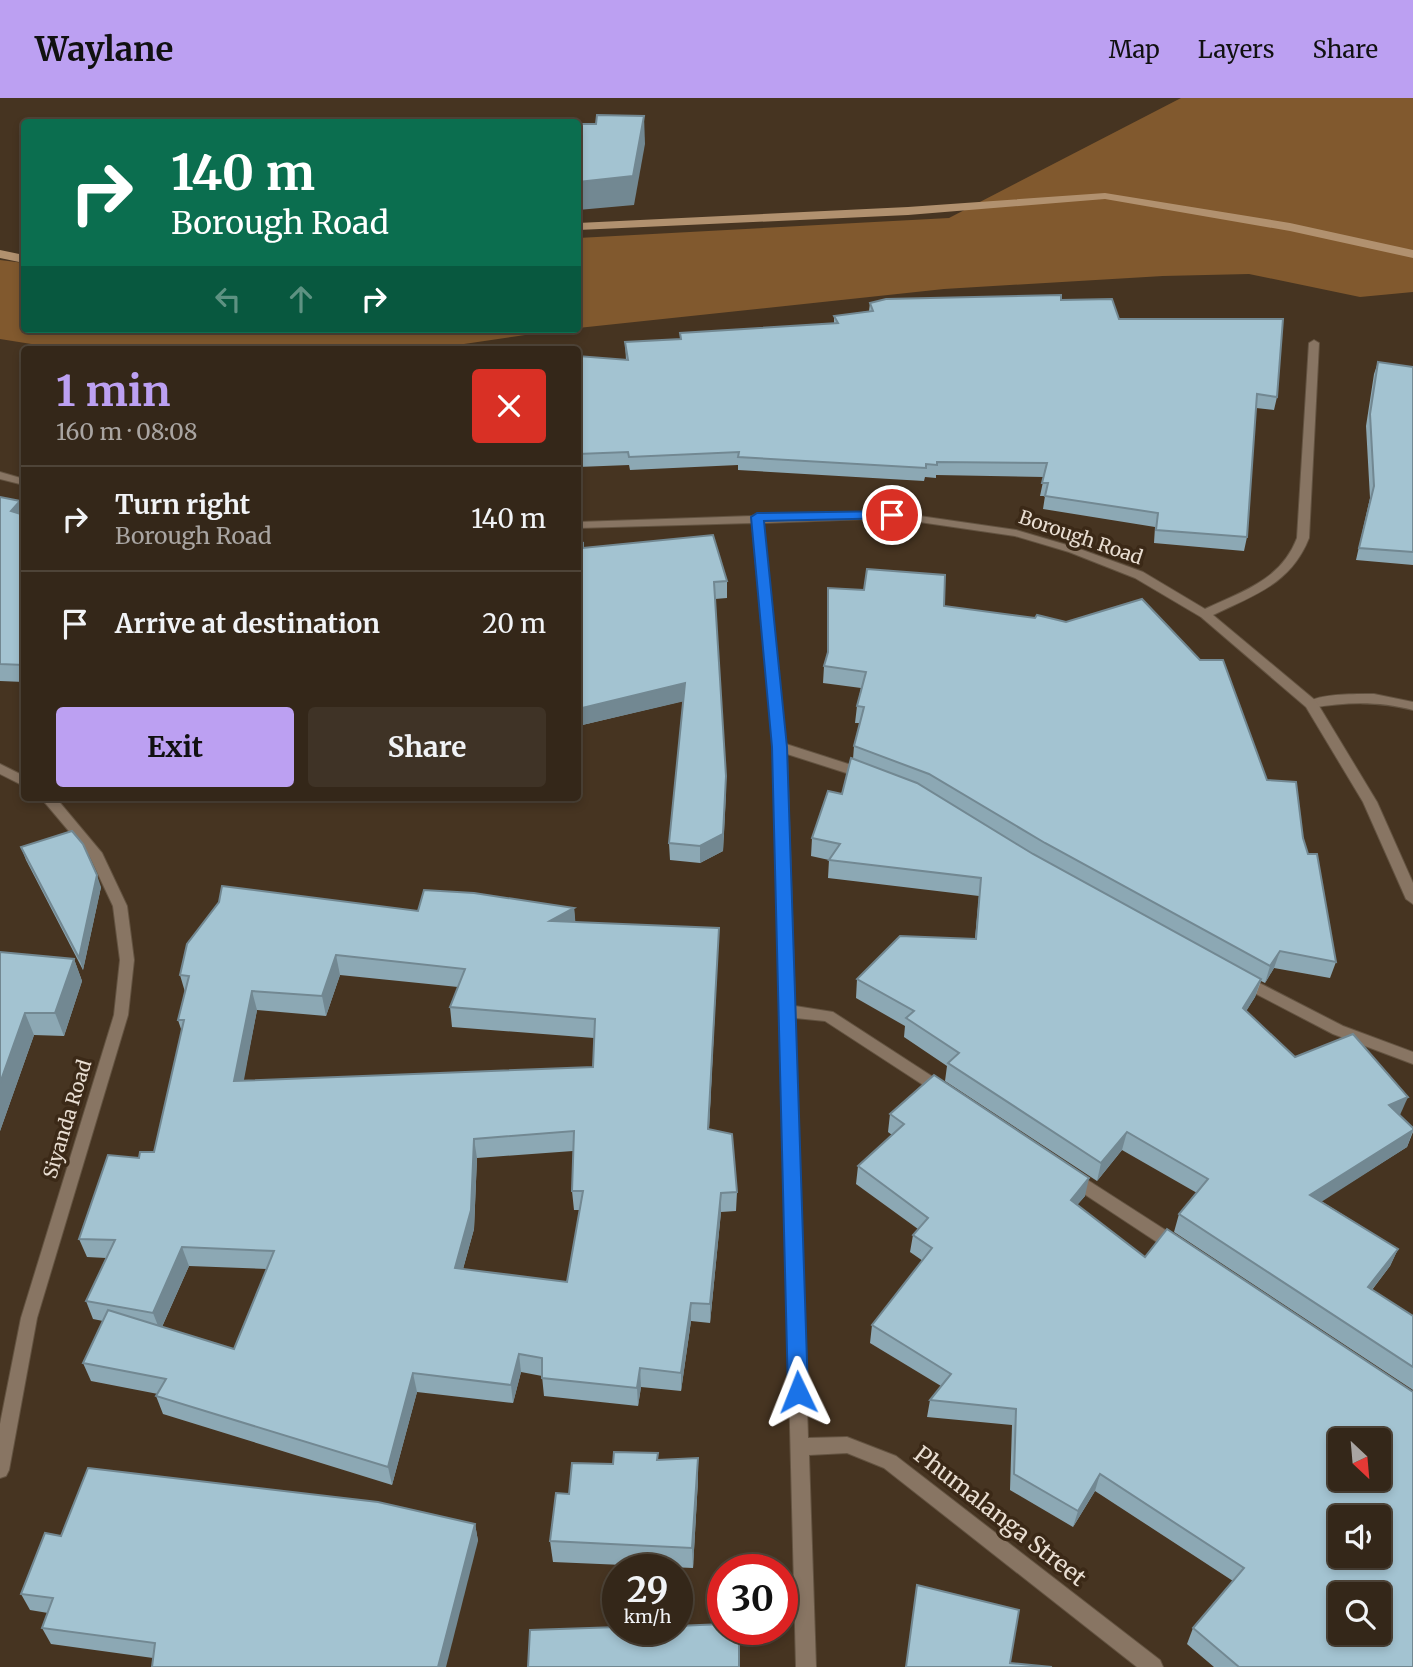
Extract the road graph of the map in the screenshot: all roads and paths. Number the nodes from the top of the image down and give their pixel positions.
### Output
1 (1314, 343) dead end
2 (0, 475) edge
3 (21, 481) edge
4 (757, 517) junction
5 (581, 525) edge
6 (1205, 614) junction
7 (1311, 704) junction
8 (1413, 706) edge
9 (780, 747) junction
10 (0, 768) edge
11 (21, 780) edge
12 (884, 780) edge
13 (51, 801) edge
14 (1413, 898) edge
15 (1227, 972) edge
16 (787, 1011) junction
17 (1413, 1058) edge
18 (960, 1102) edge
19 (1053, 1164) edge
20 (1192, 1256) edge
21 (799, 1447) junction
22 (0, 1470) edge
23 (806, 1667) edge
24 (1153, 1667) edge

1 - 6 street
2 - 3 street
4 - 5 street, Borough Road
4 - 6 street, Borough Road
4 - 9 street
6 - 7 street, Borough Road
7 - 8 street
7 - 14 street, Borough Road
9 - 12 street
9 - 16 street
10 - 11 street
13 - 22 street, Siyanda Road
15 - 17 street
16 - 18 street
16 - 21 street
19 - 20 street
21 - 23 street
21 - 24 street, Phumalanga Street

